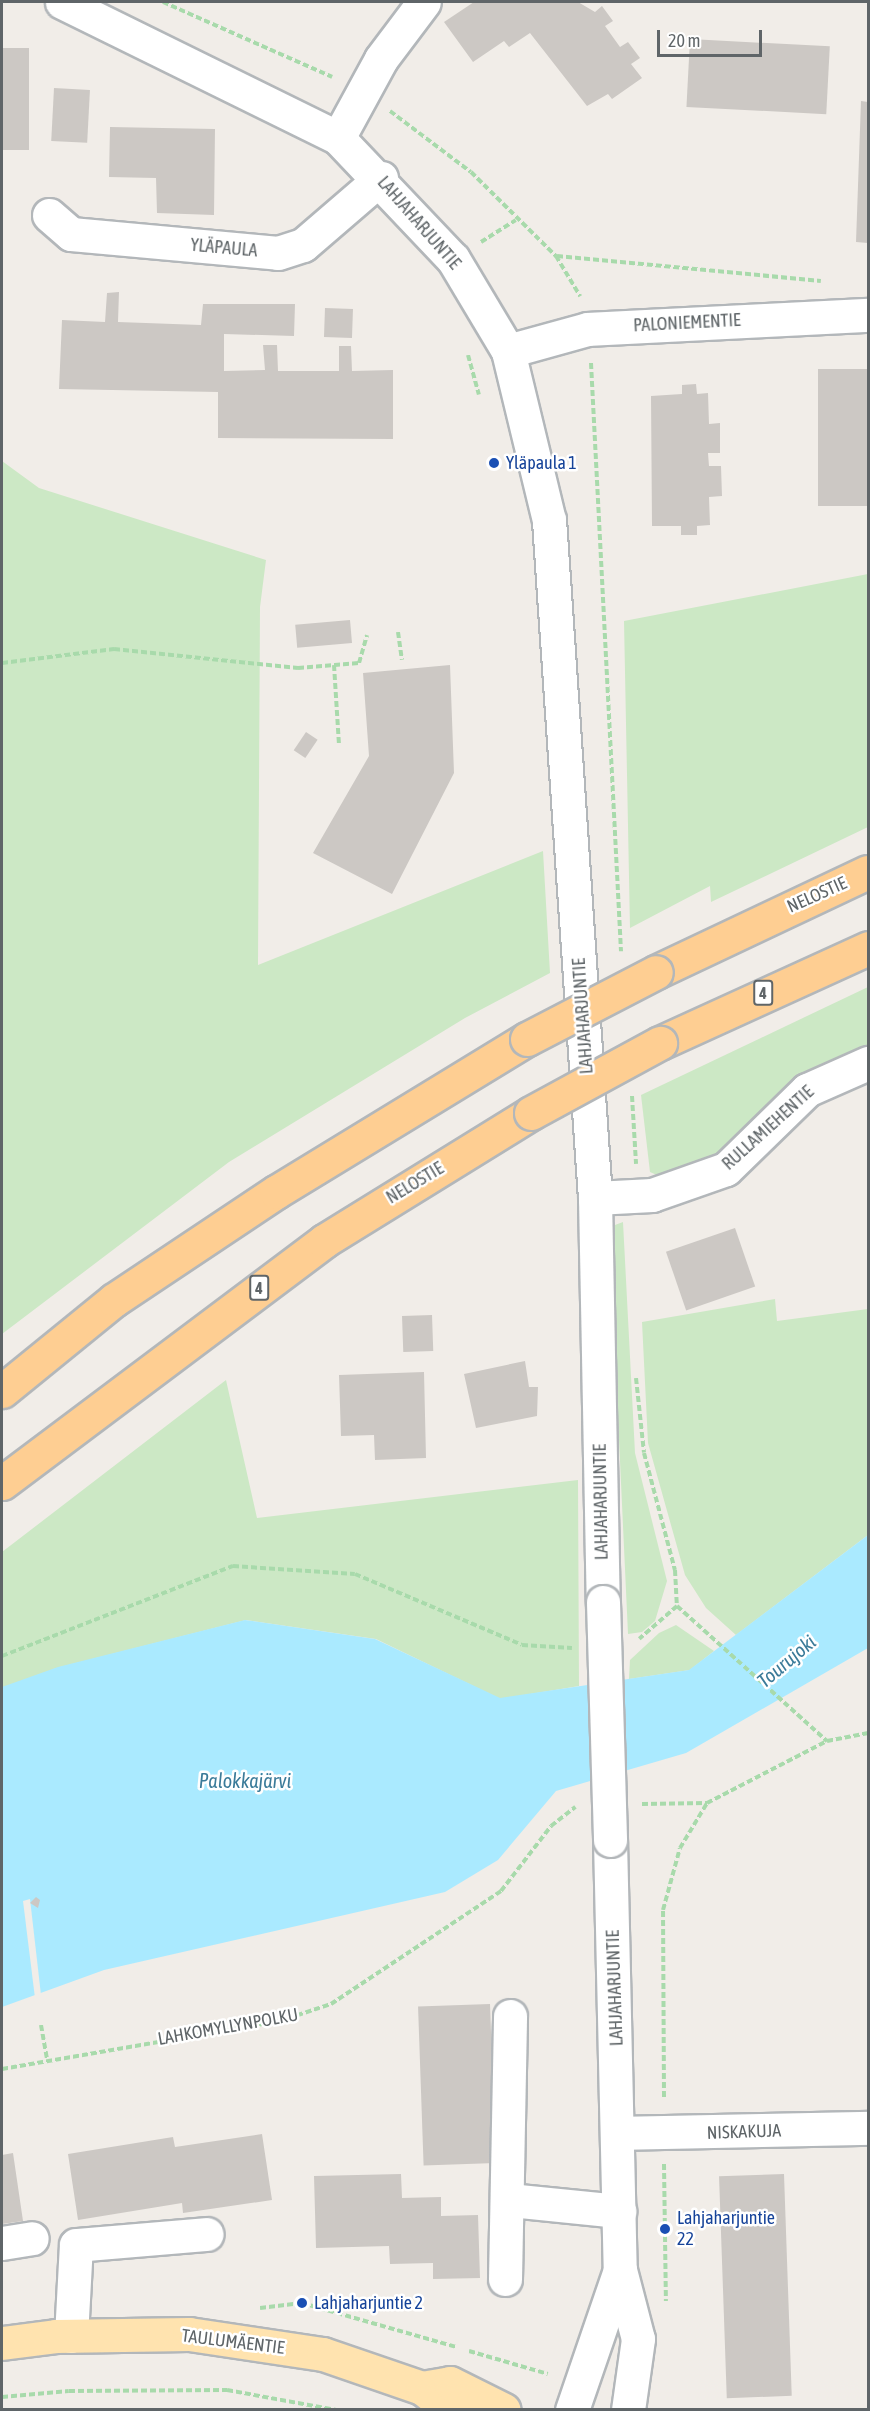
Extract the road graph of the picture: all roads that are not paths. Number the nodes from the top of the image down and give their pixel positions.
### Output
1 (62, 2) edge
2 (424, 2) edge
3 (338, 138) junction
4 (381, 178) junction
5 (49, 214) dead end
6 (868, 315) edge
7 (508, 351) junction
8 (868, 872) edge
9 (868, 948) edge
10 (868, 1063) edge
11 (595, 1198) junction
12 (2, 1391) edge
13 (2, 1483) edge
14 (510, 2016) dead end
15 (868, 2128) edge
16 (619, 2133) junction
17 (510, 2200) junction
18 (620, 2211) junction
19 (207, 2234) dead end
20 (620, 2270) junction
21 (505, 2279) dead end
22 (71, 2336) junction
23 (2, 2343) edge
24 (422, 2388) junction
25 (450, 2409) edge
26 (504, 2409) edge
27 (572, 2409) edge
28 (628, 2409) edge

1 - 3 street, LAHJAHARJUNTIE
2 - 3 street
3 - 4 street, LAHJAHARJUNTIE
4 - 5 street, YLÄPAULA
4 - 7 street, LAHJAHARJUNTIE
6 - 7 street, PALONIEMENTIE
7 - 11 street, LAHJAHARJUNTIE
8 - 12 highway, NELOSTIE, bridge
9 - 13 highway, NELOSTIE / 4, bridge
10 - 11 street, RULLAMIEHENTIE
11 - 16 street, LAHJAHARJUNTIE, bridge
14 - 17 street
15 - 16 street, NISKAKUJA
16 - 18 street, LAHJAHARJUNTIE
17 - 18 street
17 - 21 street
18 - 20 street, LAHJAHARJUNTIE
19 - 22 street
20 - 27 street, LAHJAHARJUNTIE
20 - 28 street, LAHJAHARJUNTIE
22 - 23 main road, TAULUMÄENTIE
22 - 24 main road, TAULUMÄENTIE
24 - 25 main road, TAULUMÄENTIE
24 - 26 main road, TAULUMÄENTIE

